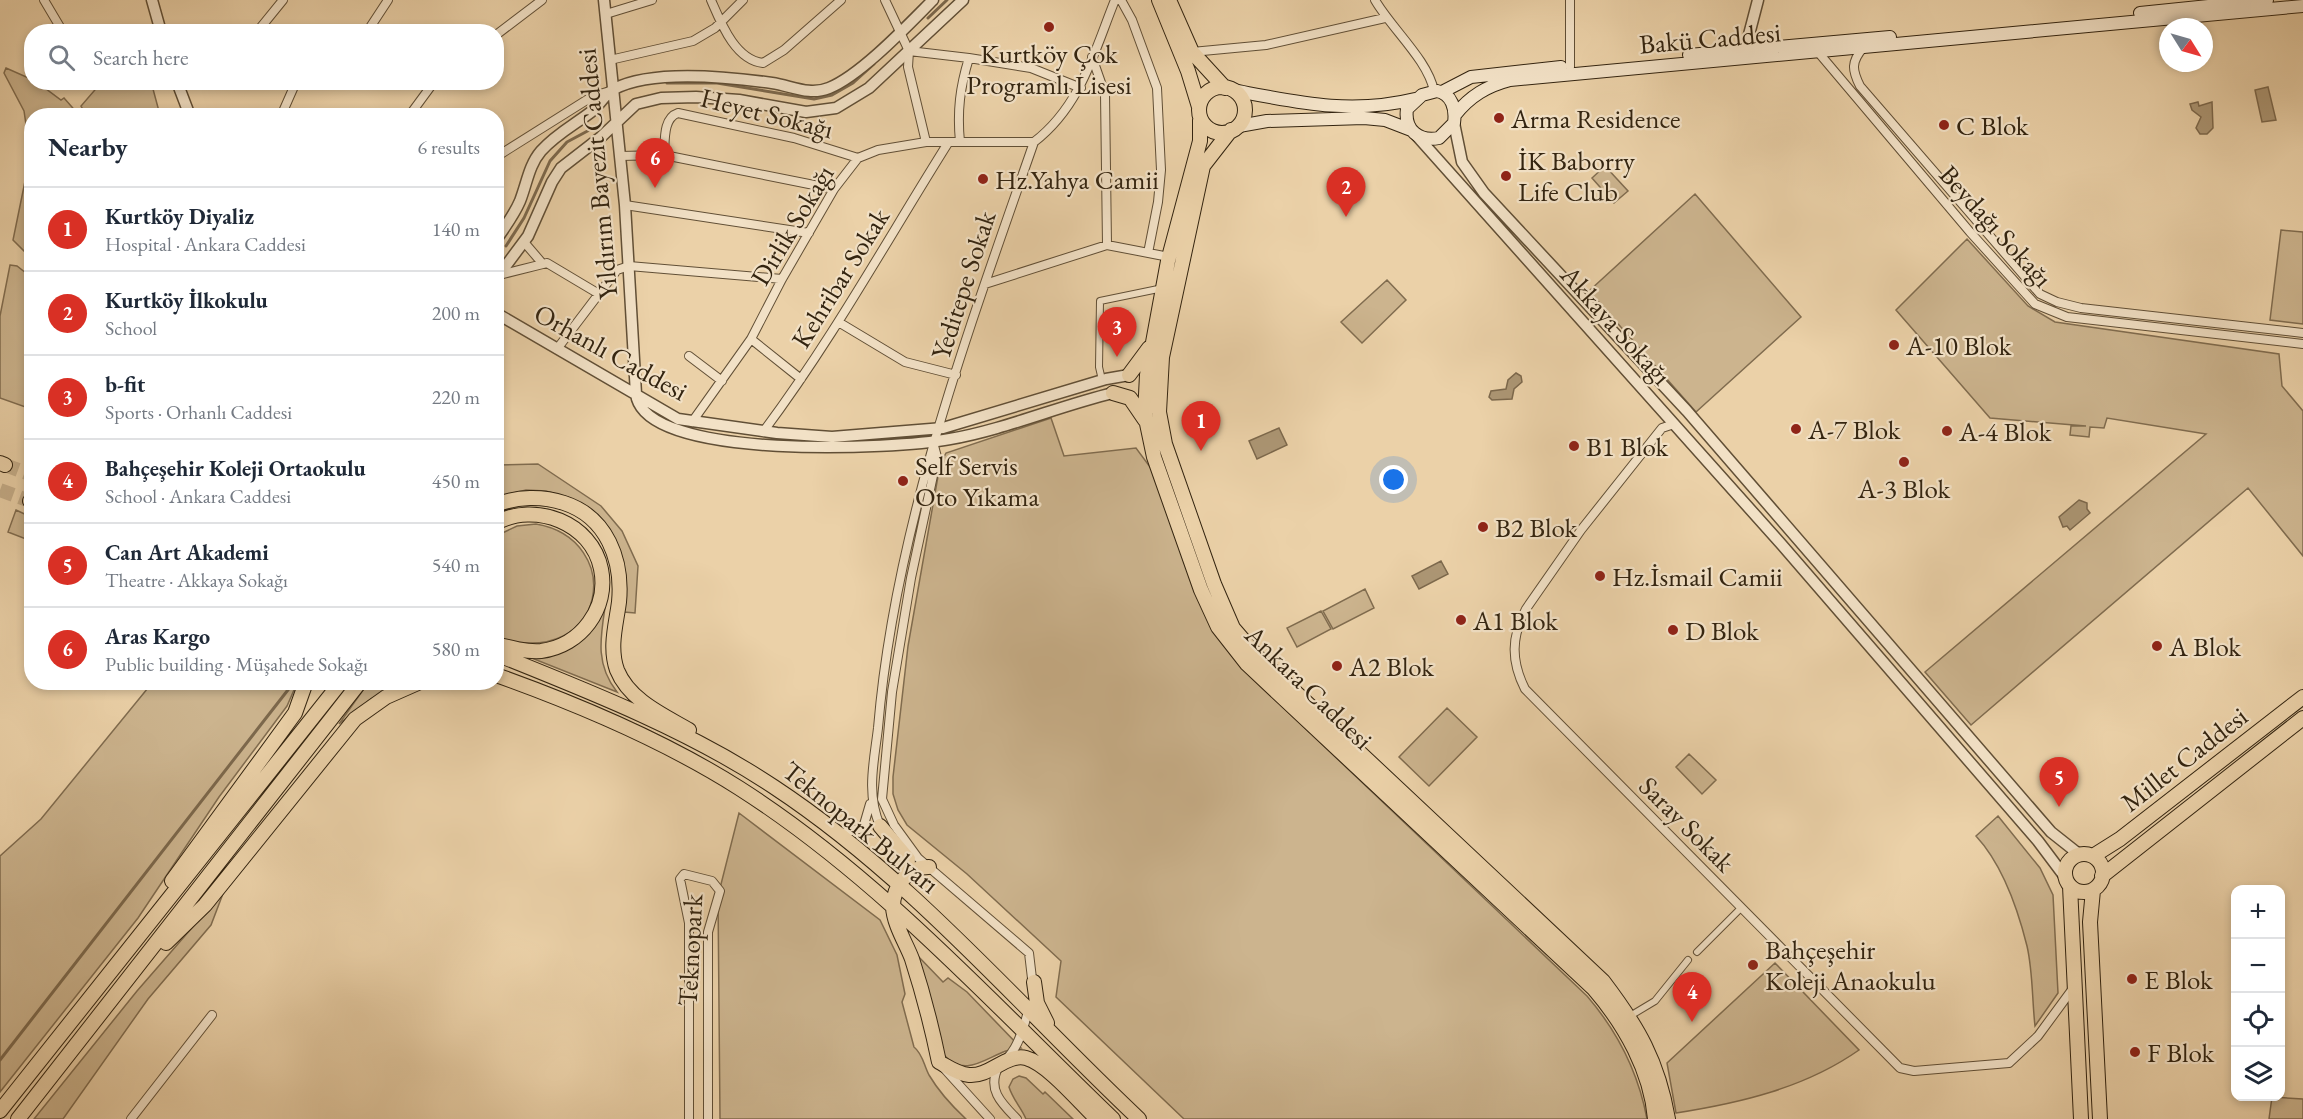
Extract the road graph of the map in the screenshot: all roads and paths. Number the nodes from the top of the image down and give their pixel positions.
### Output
1 (44, 0) edge
2 (152, 0) edge
3 (283, 0) edge
4 (388, 0) edge
5 (542, 0) edge
6 (604, 0) edge
7 (652, 0) edge
8 (711, 0) edge
9 (743, 0) edge
10 (841, 0) edge
11 (885, 0) edge
12 (933, 0) edge
13 (963, 0) edge
14 (1115, 0) edge
15 (1121, 0) edge
16 (1159, 0) edge
17 (1169, 0) edge
18 (1375, 0) edge
19 (1570, 0) edge
20 (1758, 0) edge
21 (2267, 0) edge
22 (2303, 6) edge
23 (606, 14) junction
24 (1385, 18) junction
25 (721, 23) junction
26 (58, 24) edge
27 (159, 24) edge
28 (264, 24) edge
29 (372, 24) edge
30 (504, 29) edge
31 (900, 30) junction
32 (1863, 48) junction
33 (1745, 50) junction
34 (909, 51) junction
35 (1192, 52) junction
36 (1818, 52) junction
37 (1092, 57) junction
38 (969, 58) junction
39 (610, 60) junction
40 (1569, 66) junction
41 (1081, 88) junction
42 (1229, 89) junction
43 (180, 90) edge
44 (292, 90) edge
45 (425, 90) edge
46 (613, 90) junction
47 (1438, 92) junction
48 (1415, 99) junction
49 (187, 108) edge
50 (285, 108) edge
51 (415, 108) edge
52 (1199, 114) junction
53 (1454, 119) junction
54 (617, 122) junction
55 (1235, 128) junction
56 (1413, 132) junction
57 (926, 142) junction
58 (960, 142) junction
59 (1034, 142) junction
60 (948, 143) junction
61 (504, 152) edge
62 (664, 155) junction
63 (620, 156) junction
64 (858, 158) junction
65 (834, 189) junction
66 (625, 205) junction
67 (504, 227) edge
68 (809, 233) junction
69 (524, 242) junction
70 (1107, 245) junction
71 (1148, 253) junction
72 (1169, 257) junction
73 (542, 263) junction
74 (629, 266) junction
75 (504, 269) edge
76 (504, 275) edge
77 (782, 279) junction
78 (985, 284) junction
79 (1163, 288) junction
80 (598, 294) junction
81 (504, 318) edge
82 (840, 323) junction
83 (2303, 333) edge
84 (751, 339) junction
85 (1153, 342) junction
86 (2303, 344) edge
87 (557, 350) junction
88 (689, 356) dead end
89 (956, 375) junction
90 (1129, 375) junction
91 (801, 379) junction
92 (1102, 380) junction
93 (722, 381) junction
94 (1151, 385) junction
95 (1113, 393) junction
96 (636, 394) junction
97 (1688, 411) junction
98 (644, 413) joint
99 (692, 422) junction
100 (1674, 424) junction
101 (1147, 425) junction
102 (938, 429) junction
103 (763, 432) junction
104 (933, 442) junction
105 (504, 503) edge
106 (504, 520) edge
107 (1794, 535) junction
108 (1782, 545) junction
109 (902, 575) junction
110 (911, 578) junction
111 (504, 646) edge
112 (504, 657) edge
113 (504, 678) edge
114 (504, 686) edge
115 (1926, 689) junction
116 (303, 690) edge
117 (335, 690) edge
118 (354, 690) edge
119 (402, 690) edge
120 (892, 692) junction
121 (880, 694) junction
122 (2303, 697) edge
123 (1914, 700) junction
124 (579, 709) junction
125 (2303, 718) edge
126 (735, 763) junction
127 (871, 792) junction
128 (880, 826) joint
129 (839, 834) junction
130 (2086, 855) junction
131 (929, 867) junction
132 (2102, 876) junction
133 (903, 880) junction
134 (2067, 881) junction
135 (2093, 890) junction
136 (893, 906) junction
137 (1741, 908) junction
138 (1697, 952) dead end
139 (1688, 960) dead end
140 (105, 979) junction
141 (1034, 982) junction
142 (126, 983) junction
143 (2074, 986) junction
144 (1029, 1010) junction
145 (212, 1015) dead end
146 (1630, 1016) junction
147 (1022, 1032) junction
148 (1060, 1045) junction
149 (939, 1062) junction
150 (1000, 1066) junction
151 (0, 1111) edge
152 (18, 1119) edge
153 (131, 1119) edge
154 (689, 1119) edge
155 (708, 1119) edge
156 (990, 1119) edge
157 (1017, 1119) edge
158 (1097, 1119) edge
159 (1113, 1119) edge
160 (1138, 1119) edge
161 (1655, 1119) edge
162 (1668, 1119) edge
163 (2081, 1119) edge
164 (2100, 1119) edge

1 - 26 street
2 - 27 street
3 - 28 street
4 - 29 street
5 - 30 street
6 - 23 street, Yıldırım Bayezit Caddesi
7 - 23 street
8 - 25 street
9 - 25 street
10 - 25 street
11 - 31 street
12 - 31 street
13 - 34 street
14 - 37 street
15 - 71 street
16 - 52 main road, Ankara Caddesi
17 - 35 main road
18 - 24 street
19 - 40 street
20 - 33 street
21 - 33 main road, Bakü Caddesi
22 - 32 main road, Bakü Caddesi
23 - 39 street, Yıldırım Bayezit Caddesi
24 - 35 street
24 - 47 street
25 - 39 street
31 - 34 street
31 - 46 street
32 - 36 main road, Bakü Caddesi
32 - 83 street, Beydağı Sokağı
33 - 40 main road, Bakü Caddesi
34 - 38 street
34 - 54 street
34 - 57 street
35 - 42 main road
36 - 53 main road, Bakü Caddesi
36 - 86 street, Beydağı Sokağı
37 - 41 street
37 - 70 street
38 - 41 street
38 - 58 street
39 - 46 street, Yıldırım Bayezit Caddesi
40 - 47 main road, Bakü Caddesi
41 - 59 street
42 - 48 main road, Bakü Caddesi
42 - 52 main road
42 - 55 main road
43 - 49 street
44 - 50 street
45 - 51 street
46 - 54 street, Yıldırım Bayezit Caddesi
46 - 61 street
46 - 67 street
47 - 48 main road, Bakü Caddesi
47 - 53 main road
48 - 56 main road
52 - 55 main road
52 - 72 main road, Ankara Caddesi
53 - 56 main road, Bakü Caddesi
53 - 97 street, Akkaya Sokağı
54 - 63 street, Yıldırım Bayezit Caddesi
54 - 69 street
55 - 56 main road, Bakü Caddesi
55 - 94 main road, Ankara Caddesi
56 - 100 street, Akkaya Sokağı
57 - 60 street, Dirlik Sokağı
57 - 64 street, Dirlik Sokağı
58 - 59 street, Dirlik Sokağı
58 - 60 street, Dirlik Sokağı
59 - 78 street, Yeditepe Sokak
60 - 82 street, Kehribar Sokak
62 - 63 street
62 - 64 street, Heyet Sokağı
62 - 65 street
63 - 66 street, Yıldırım Bayezit Caddesi
64 - 65 street, Dirlik Sokağı
65 - 68 street, Dirlik Sokağı
66 - 68 street
66 - 74 street, Yıldırım Bayezit Caddesi
68 - 77 street, Dirlik Sokağı
69 - 73 street
69 - 75 street
70 - 71 street
70 - 78 street
71 - 72 street
72 - 79 main road, Ankara Caddesi
73 - 76 street
73 - 80 street
74 - 77 street
74 - 80 street
74 - 96 street, Yıldırım Bayezit Caddesi
77 - 84 street, Dirlik Sokağı
78 - 89 street, Yeditepe Sokak
79 - 85 main road, Ankara Caddesi
79 - 92 street
80 - 87 street
81 - 87 street, Orhanlı Caddesi
82 - 89 street
82 - 91 street, Kehribar Sokak
84 - 91 street
84 - 93 street, Dirlik Sokağı
85 - 90 main road
85 - 94 main road, Ankara Caddesi
87 - 96 street, Orhanlı Caddesi
88 - 93 street
89 - 102 street, Yeditepe Sokak
90 - 92 street, Orhanlı Caddesi
90 - 94 main road
91 - 103 street, Kehribar Sokak
92 - 102 street, Orhanlı Caddesi
93 - 99 street, Dirlik Sokağı
94 - 95 main road
94 - 101 main road, Ankara Caddesi
94 - 146 main road, Ankara Caddesi
95 - 101 main road
95 - 104 street, Orhanlı Caddesi
96 - 98 street, Yıldırım Bayezit Caddesi
96 - 99 street, Orhanlı Caddesi
97 - 100 street
97 - 107 street, Akkaya Sokağı
98 - 104 street, Orhanlı Caddesi
99 - 103 street, Orhanlı Caddesi
100 - 108 street, Akkaya Sokağı
100 - 137 street, Saray Sokak
101 - 161 main road, Ankara Caddesi
102 - 103 street, Orhanlı Caddesi
102 - 104 street, Yeditepe Sokak
104 - 109 street, Yeditepe Sokak
104 - 110 street
105 - 126 main road
106 - 111 main road
107 - 108 street
107 - 115 street, Akkaya Sokağı
108 - 123 street, Akkaya Sokağı
109 - 110 street
109 - 121 street, Yeditepe Sokak
110 - 120 street
112 - 126 main road, Teknopark Bulvarı
113 - 124 main road, Teknopark Bulvarı
114 - 124 main road
115 - 123 street
115 - 130 street, Akkaya Sokağı
116 - 140 main road
117 - 140 main road
118 - 142 main road
119 - 142 main road
120 - 121 street
120 - 131 street
121 - 127 street, Yeditepe Sokak
122 - 130 main road, Millet Caddesi
123 - 134 street, Akkaya Sokağı
124 - 136 main road, Teknopark Bulvarı
125 - 132 main road, Millet Caddesi
126 - 129 main road, Teknopark Bulvarı
127 - 128 street
127 - 129 street
128 - 133 main road
129 - 133 main road, Teknopark Bulvarı
130 - 132 main road
130 - 134 main road
131 - 133 main road
131 - 141 street
132 - 135 main road
133 - 136 main road
133 - 144 main road, Teknopark Bulvarı
134 - 135 main road
134 - 143 main road
135 - 164 main road
136 - 147 main road, Teknopark Bulvarı
136 - 149 main road
137 - 138 street
137 - 143 street, Saray Sokak
139 - 146 street
140 - 151 main road
141 - 144 street
141 - 148 main road
142 - 152 main road
143 - 163 main road
144 - 147 street
144 - 148 main road, Teknopark Bulvarı
145 - 153 street
146 - 162 main road, Ankara Caddesi
147 - 150 street
147 - 159 main road, Teknopark Bulvarı
148 - 160 main road, Teknopark Bulvarı
149 - 150 main road
149 - 156 street
150 - 157 street
150 - 158 main road
154 - 155 street, Teknopark

